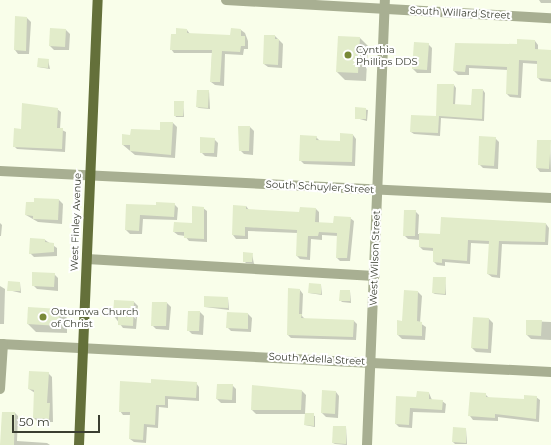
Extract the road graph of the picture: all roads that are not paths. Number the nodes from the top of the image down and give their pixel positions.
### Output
1 (98, 0) edge
2 (226, 0) edge
3 (385, 4) edge
4 (551, 18) edge
5 (0, 171) edge
6 (90, 176) junction
7 (378, 190) junction
8 (551, 198) edge
9 (86, 259) junction
10 (374, 276) junction
11 (2, 344) edge
12 (83, 348) junction
13 (371, 362) junction
14 (551, 372) edge
15 (0, 389) edge
16 (79, 445) edge
17 (367, 445) edge

1 - 6 main road, West Finley Avenue
2 - 3 street, South Willard Street
3 - 4 street, South Willard Street
3 - 7 street, West Wilson Street
5 - 6 street, South Schuyler Street
6 - 7 street, South Schuyler Street
6 - 9 main road, West Finley Avenue
7 - 8 street, South Schuyler Street
7 - 10 street, West Wilson Street
9 - 10 street
9 - 12 main road, West Finley Avenue
10 - 13 street, West Wilson Street
11 - 12 street, South Adella Street
11 - 15 street
12 - 13 street, South Adella Street
12 - 16 main road, West Finley Avenue
13 - 14 street, South Adella Street
13 - 17 street, West Wilson Street

